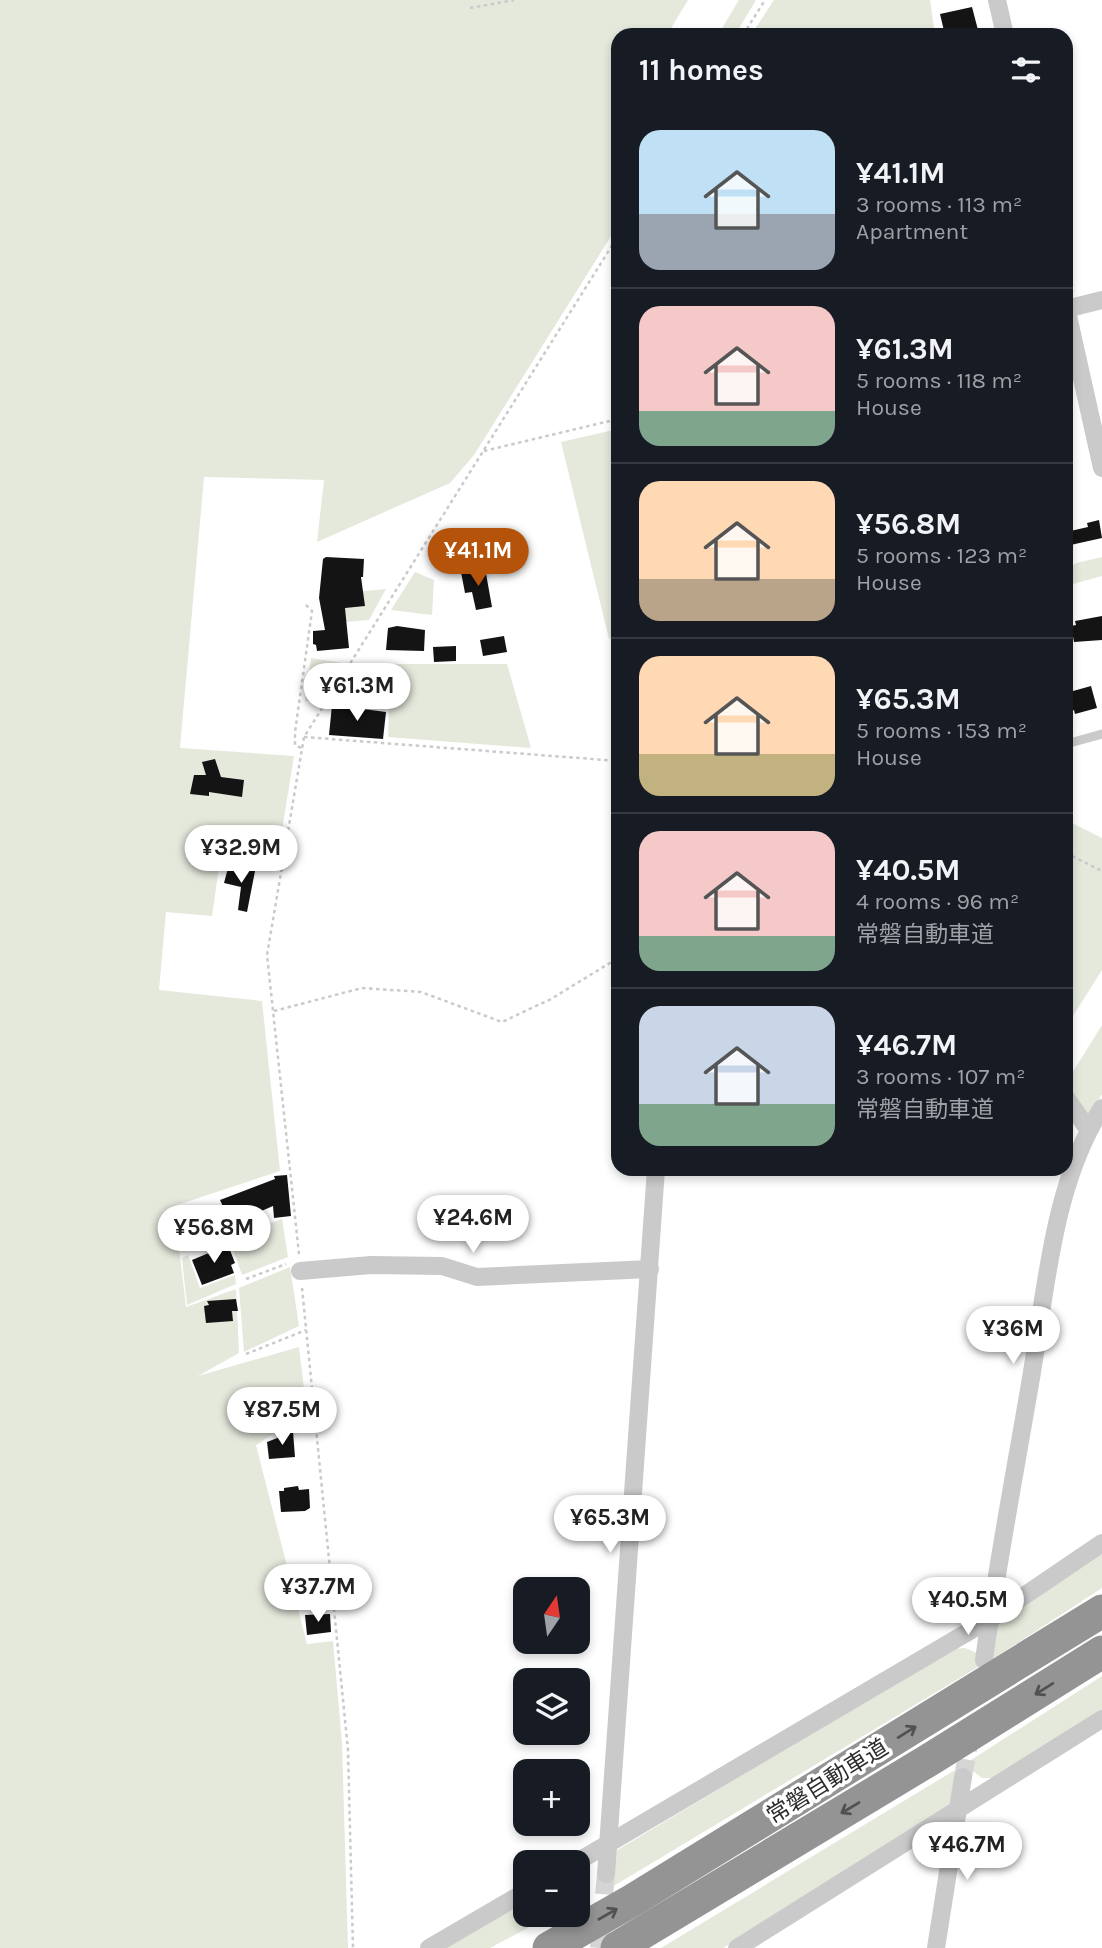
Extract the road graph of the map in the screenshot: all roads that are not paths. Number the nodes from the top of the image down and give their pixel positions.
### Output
1 (997, 0) edge
2 (1003, 28) edge
3 (1102, 300) edge
4 (1073, 306) edge
5 (1073, 339) edge
6 (1102, 468) edge
7 (1102, 734) edge
8 (1073, 742) edge
9 (1073, 1108) edge
10 (1102, 1108) edge
11 (1088, 1129) junction
12 (1073, 1173) edge
13 (656, 1176) edge
14 (1072, 1176) edge
15 (300, 1265) road end
16 (650, 1269) junction
17 (1102, 1543) edge
18 (1102, 1611) edge
19 (990, 1619) junction
20 (1102, 1652) edge
21 (984, 1660) dead end
22 (1102, 1719) edge
23 (963, 1777) tunnel mouth
24 (960, 1809) junction
25 (609, 1843) junction
26 (590, 1854) edge
27 (606, 1874) tunnel mouth
28 (513, 1899) edge
29 (429, 1948) edge
30 (549, 1948) edge
31 (617, 1948) edge
32 (737, 1948) edge
33 (936, 1948) edge

1 - 2 street
3 - 4 street
5 - 6 street
7 - 8 lane
9 - 11 street
10 - 11 street
11 - 12 street
13 - 16 street
14 - 19 street
15 - 16 street
16 - 25 street
17 - 19 street
30 -> 18 highway, 常磐自動車道
19 - 21 street
19 - 25 street
20 -> 31 highway, 常磐自動車道
22 - 24 street
23 - 24 street
24 - 32 street
24 - 33 street
25 - 26 street
25 - 27 street
28 - 29 street

